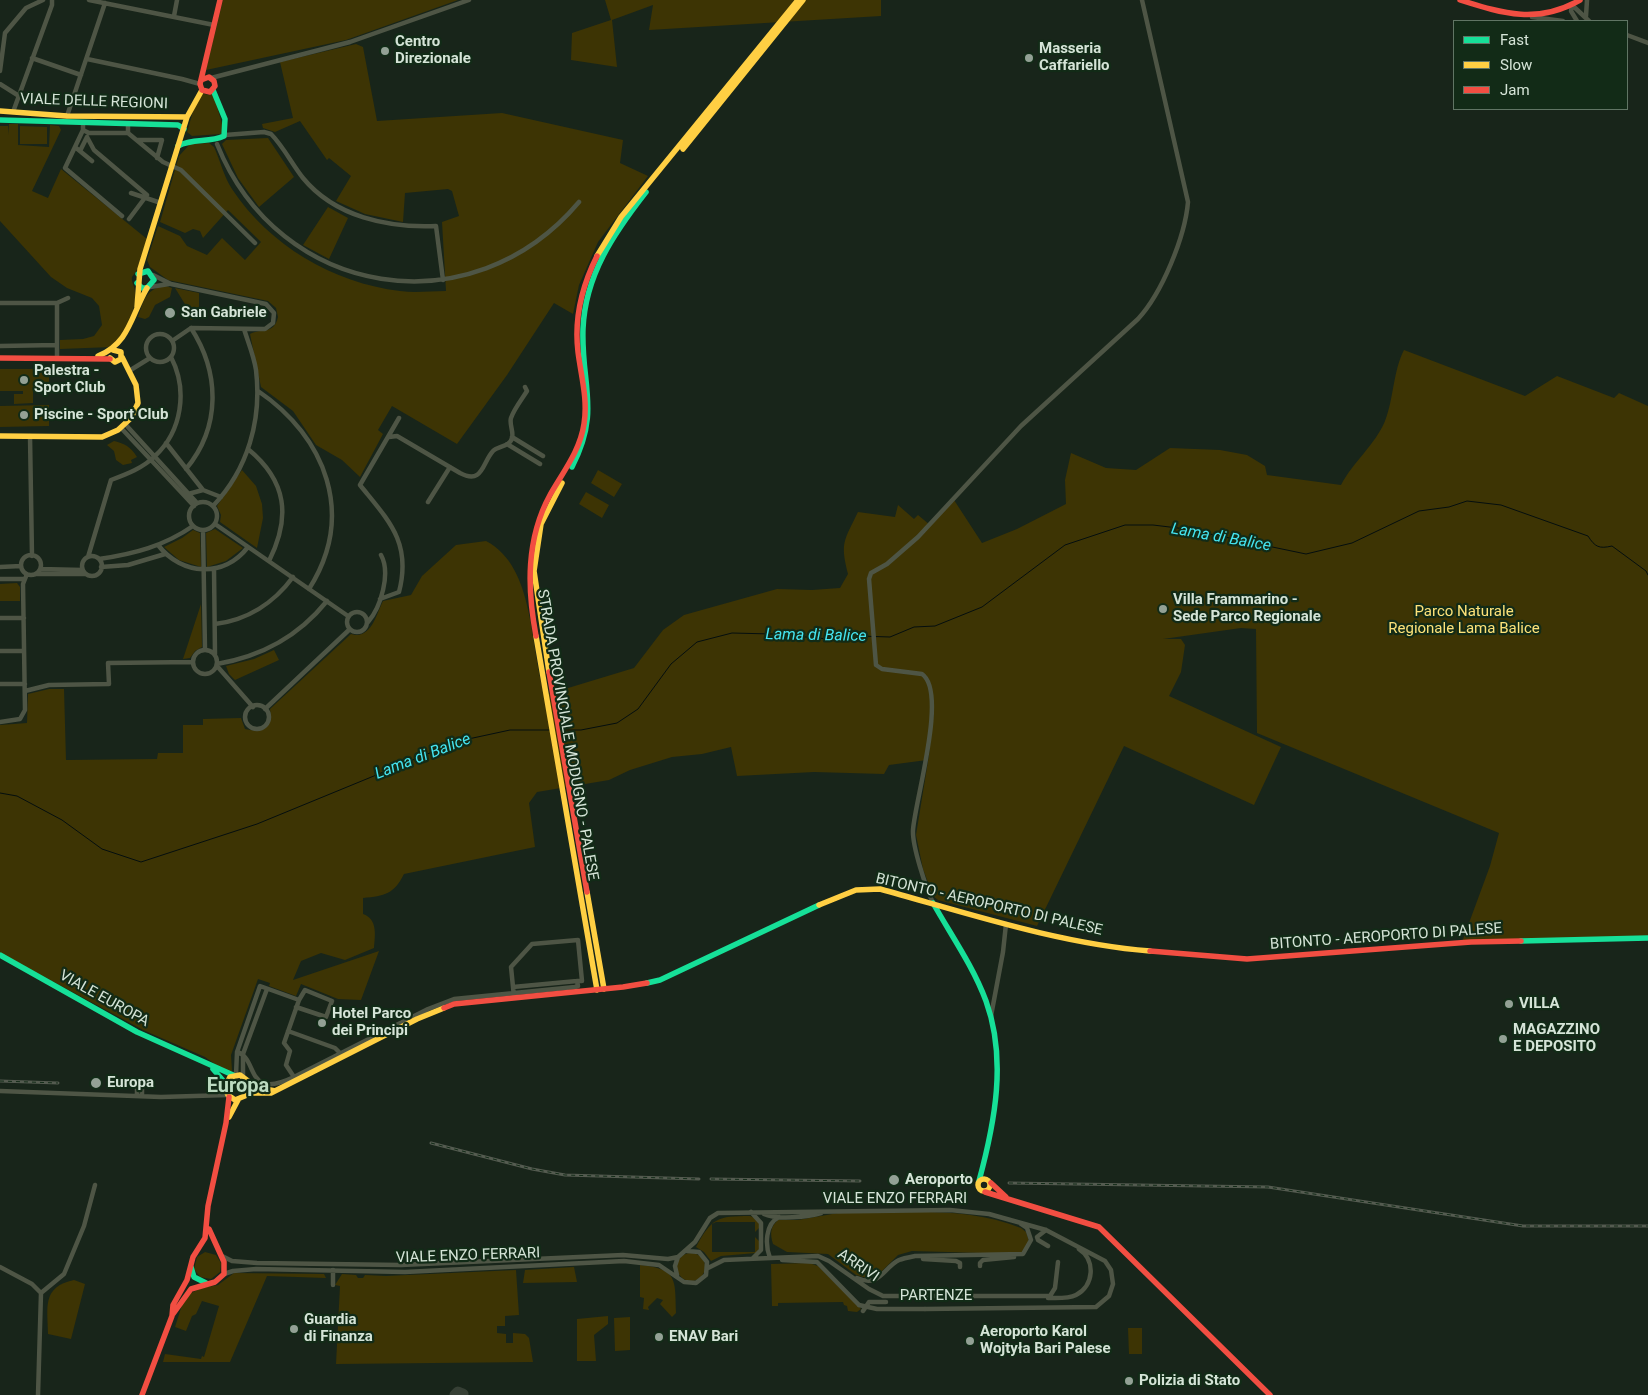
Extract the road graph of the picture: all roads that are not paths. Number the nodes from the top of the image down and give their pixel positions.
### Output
1 (43, 0) edge
2 (52, 0) edge
3 (89, 0) edge
4 (177, 0) edge
5 (220, 0) edge
6 (469, 0) edge
7 (798, 0) edge
8 (803, 0) edge
9 (1142, 0) edge
10 (1460, 0) edge
11 (1580, 0) edge
12 (1587, 0) edge
13 (105, 3) junction
14 (122, 3) edge
15 (1572, 5) junction
16 (174, 16) junction
17 (1523, 16) junction
18 (1555, 20) edge
19 (1576, 20) edge
20 (1587, 20) edge
21 (1588, 20) edge
22 (214, 25) junction
23 (1628, 36) edge
24 (1648, 42) edge
25 (1, 46) edge
26 (32, 58) junction
27 (87, 59) junction
28 (0, 66) edge
29 (0, 72) edge
30 (223, 74) junction
31 (81, 75) junction
32 (204, 82) junction
33 (0, 84) edge
34 (214, 88) junction
35 (19, 96) junction
36 (0, 111) edge
37 (13, 112) junction
38 (187, 117) junction
39 (0, 120) edge
40 (67, 120) junction
41 (83, 123) junction
42 (128, 124) junction
43 (184, 129) junction
44 (83, 130) junction
45 (128, 133) junction
46 (88, 135) junction
47 (192, 138) junction
48 (221, 139) junction
49 (136, 140) junction
50 (178, 146) junction
51 (75, 147) junction
52 (80, 151) junction
53 (158, 158) junction
54 (92, 161) dead end
55 (173, 165) junction
56 (131, 193) dead end
57 (146, 198) junction
58 (579, 202) dead end
59 (161, 203) junction
60 (122, 216) dead end
61 (129, 219) dead end
62 (255, 243) dead end
63 (145, 257) junction
64 (150, 273) junction
65 (138, 274) junction
66 (443, 280) junction
67 (137, 283) junction
68 (171, 284) junction
69 (148, 287) junction
70 (68, 298) dead end
71 (57, 303) junction
72 (0, 304) edge
73 (137, 307) junction
74 (192, 328) junction
75 (244, 329) junction
76 (125, 335) junction
77 (172, 341) junction
78 (57, 345) junction
79 (0, 346) edge
80 (111, 354) junction
81 (122, 355) junction
82 (57, 357) junction
83 (171, 357) junction
84 (0, 358) edge
85 (150, 358) junction
86 (128, 371) junction
87 (525, 387) dead end
88 (258, 391) junction
89 (399, 418) dead end
90 (124, 427) junction
91 (0, 436) edge
92 (30, 436) junction
93 (512, 437) junction
94 (387, 438) junction
95 (166, 443) junction
96 (507, 444) junction
97 (248, 449) junction
98 (543, 456) dead end
99 (153, 458) junction
100 (540, 464) dead end
101 (450, 467) junction
102 (186, 469) junction
103 (202, 490) junction
104 (188, 494) junction
105 (221, 497) junction
106 (428, 502) dead end
107 (195, 505) junction
108 (213, 506) junction
109 (215, 524) junction
110 (193, 526) junction
111 (203, 530) junction
112 (158, 545) junction
113 (248, 547) junction
114 (165, 554) junction
115 (381, 555) dead end
116 (32, 556) junction
117 (88, 557) junction
118 (98, 559) junction
119 (269, 561) junction
120 (0, 566) edge
121 (21, 566) junction
122 (101, 568) junction
123 (214, 569) junction
124 (40, 570) junction
125 (204, 570) junction
126 (85, 572) junction
127 (27, 574) junction
128 (35, 574) junction
129 (293, 577) junction
130 (0, 579) edge
131 (24, 579) junction
132 (310, 589) junction
133 (380, 599) junction
134 (327, 601) junction
135 (348, 616) junction
136 (0, 618) edge
137 (24, 618) junction
138 (368, 622) junction
139 (215, 624) junction
140 (350, 629) junction
141 (24, 650) junction
142 (205, 650) junction
143 (0, 651) edge
144 (215, 654) junction
145 (193, 662) junction
146 (217, 665) junction
147 (0, 684) edge
148 (25, 684) junction
149 (548, 687) junction
150 (25, 691) junction
151 (253, 706) junction
152 (265, 709) junction
153 (0, 722) edge
154 (564, 778) junction
155 (934, 903) junction
156 (1006, 924) junction
157 (1648, 938) edge
158 (0, 955) edge
159 (267, 989) junction
160 (604, 989) junction
161 (597, 990) junction
162 (513, 992) junction
163 (299, 1000) junction
164 (254, 1002) junction
165 (262, 1005) junction
166 (296, 1007) junction
167 (430, 1013) junction
168 (417, 1014) junction
169 (991, 1016) junction
170 (399, 1028) junction
171 (388, 1029) junction
172 (288, 1031) junction
173 (237, 1052) junction
174 (243, 1054) junction
175 (343, 1055) junction
176 (200, 1059) junction
177 (317, 1071) junction
178 (235, 1075) junction
179 (243, 1076) junction
180 (294, 1078) junction
181 (139, 1083) dead end
182 (250, 1084) junction
183 (225, 1085) junction
184 (0, 1091) edge
185 (275, 1091) junction
186 (248, 1094) junction
187 (139, 1096) junction
188 (229, 1096) junction
189 (200, 1097) junction
190 (238, 1100) junction
191 (226, 1123) junction
192 (984, 1165) junction
193 (979, 1181) junction
194 (989, 1181) junction
195 (94, 1185) dead end
196 (985, 1192) junction
197 (1008, 1198) junction
198 (828, 1211) junction
199 (207, 1213) junction
200 (752, 1213) junction
201 (764, 1214) junction
202 (780, 1216) junction
203 (1014, 1220) junction
204 (1046, 1230) junction
205 (1059, 1236) junction
206 (1048, 1246) dead end
207 (199, 1250) junction
208 (686, 1252) junction
209 (220, 1254) junction
210 (1019, 1255) junction
211 (679, 1256) junction
212 (769, 1256) junction
213 (755, 1257) junction
214 (906, 1258) junction
215 (744, 1259) junction
216 (1058, 1262) dead end
217 (191, 1265) junction
218 (980, 1266) dead end
219 (0, 1267) edge
220 (960, 1267) dead end
221 (708, 1268) junction
222 (333, 1270) junction
223 (846, 1273) junction
224 (224, 1274) junction
225 (677, 1275) junction
226 (208, 1283) junction
227 (333, 1285) dead end
228 (41, 1293) junction
229 (1026, 1298) dead end
230 (886, 1302) dead end
231 (863, 1311) dead end
232 (172, 1316) junction
233 (38, 1395) edge
234 (142, 1395) edge
235 (1270, 1395) edge

1 - 25 street
2 - 26 street
3 - 13 street
4 - 16 street
5 - 22 main road
6 - 30 street
7 - 149 main road, STRADA PROVINCIALE MODUGNO - PALESE
8 - 149 main road, STRADA PROVINCIALE MODUGNO - PALESE
9 - 155 street
10 - 17 main road
11 - 15 main road
12 - 21 street
13 - 14 street
13 - 27 street
14 - 16 street
15 - 17 main road
15 - 19 street
15 - 20 street
16 - 22 street
17 - 18 street
22 - 32 main road
23 - 24 street
25 - 28 street
26 - 31 street
26 - 35 street
27 - 31 street
27 - 32 street
28 - 29 street
30 - 32 street
30 - 34 street
31 - 40 street
32 - 34 main road
32 - 34 main road
32 - 38 main road
33 - 35 street
34 - 48 main road
35 - 37 street
36 - 37 main road, VIALE DELLE REGIONI
37 - 40 main road, VIALE DELLE REGIONI
38 - 40 main road, VIALE DELLE REGIONI
38 - 43 main road
39 - 40 main road, VIALE DELLE REGIONI
40 - 41 main road, VIALE DELLE REGIONI
41 - 42 main road, VIALE DELLE REGIONI
41 - 44 street
42 - 43 main road, VIALE DELLE REGIONI
42 - 45 street
43 - 47 main road
43 - 50 main road
44 - 46 street
44 - 51 street
45 - 46 street
45 - 49 street
46 - 52 street
46 - 57 street
47 - 48 main road
47 - 50 main road
48 - 66 street
48 - 66 street
49 - 53 street
49 - 53 street
50 - 55 main road
51 - 52 street
51 - 60 street
52 - 54 street
53 - 55 street
55 - 59 main road
55 - 62 street
56 - 57 street
57 - 59 street
57 - 61 street
58 - 66 street
59 - 63 main road
63 - 64 main road
63 - 65 main road
64 - 65 main road
64 - 68 street
64 - 69 main road
65 - 67 main road
67 - 69 main road
67 - 73 main road
68 - 69 street
68 - 75 street
69 - 73 main road
70 - 71 street
71 - 72 street
71 - 78 street
73 - 76 main road
74 - 75 street
74 - 77 street
74 - 102 street
75 - 88 street
76 - 80 main road
76 - 81 main road
77 - 83 street
77 - 85 street
78 - 79 street
78 - 82 street
80 - 81 main road
80 - 81 main road
80 - 82 main road
81 - 86 main road
82 - 84 main road
83 - 85 street
83 - 95 street
85 - 86 street
86 - 90 main road
87 - 93 street
88 - 97 street
88 - 132 street
89 - 94 street
90 - 92 main road
90 - 99 street
91 - 92 main road
92 - 116 street
93 - 96 street
93 - 98 street
94 - 101 street
94 - 133 street
95 - 99 street
95 - 102 street
96 - 100 street
96 - 101 street
97 - 105 street
97 - 119 street
99 - 104 street
99 - 107 street
99 - 117 street
101 - 106 street
102 - 103 street
103 - 104 street
103 - 105 street
104 - 107 street
105 - 108 street
107 - 108 street
107 - 110 street
108 - 109 street
109 - 111 street
109 - 113 street
110 - 111 street
110 - 112 street
111 - 125 street
112 - 114 street
112 - 118 street
113 - 119 street
113 - 123 street
114 - 122 street
114 - 125 street
115 - 133 street
116 - 121 street
116 - 124 street
117 - 118 street
117 - 126 street
118 - 122 street
119 - 129 street
120 - 121 street
121 - 127 street
122 - 126 street
123 - 125 street
123 - 139 street
124 - 126 street
124 - 128 street
125 - 142 street
126 - 128 street
127 - 128 street
127 - 131 street
129 - 132 street
129 - 139 street
130 - 131 street
131 - 137 street
132 - 134 street
133 - 138 street
134 - 135 street
134 - 146 street
135 - 138 street
135 - 140 street
136 - 137 street
137 - 141 street
138 - 140 street
139 - 144 street
140 - 152 street
141 - 143 street
141 - 148 street
142 - 144 street
142 - 145 street
144 - 146 street
145 - 146 street
145 - 150 street
146 - 151 street
147 - 148 street
148 - 150 street
149 - 154 main road, STRADA PROVINCIALE MODUGNO - PALESE
150 - 153 street
151 - 152 street
151 - 152 street
154 - 160 main road, STRADA PROVINCIALE MODUGNO - PALESE
154 - 161 main road, STRADA PROVINCIALE MODUGNO - PALESE
155 - 156 main road, BITONTO - AEROPORTO DI PALESE
155 - 160 main road, BITONTO - AEROPORTO DI PALESE
155 - 169 main road
156 - 157 main road, BITONTO - AEROPORTO DI PALESE
156 - 169 street
158 - 176 main road, VIALE EUROPA
159 - 163 street
159 - 164 street
159 - 165 street
160 - 161 main road, BITONTO - AEROPORTO DI PALESE
161 - 162 main road, BITONTO - AEROPORTO DI PALESE
162 - 162 street
162 - 167 main road, BITONTO - AEROPORTO DI PALESE
162 - 168 street
163 - 166 street
163 - 166 street
164 - 165 street
164 - 173 street
165 - 174 street
166 - 172 street
167 - 168 street
167 - 170 main road, BITONTO - AEROPORTO DI PALESE
168 - 171 street
169 - 192 main road
170 - 171 street
170 - 175 main road, BITONTO - AEROPORTO DI PALESE
171 - 175 street
172 - 175 street
172 - 180 street
173 - 174 street
173 - 178 street
174 - 179 street
174 - 180 street
175 - 177 main road, BITONTO - AEROPORTO DI PALESE
175 - 180 street
176 - 178 main road, VIALE EUROPA
176 - 183 main road, VIALE EUROPA
177 - 180 street
177 - 185 main road, BITONTO - AEROPORTO DI PALESE
178 - 179 main road
178 - 183 main road
179 - 182 main road
181 - 187 street
182 - 185 main road
182 - 186 main road
183 - 188 main road
183 - 189 street
184 - 187 street
185 - 186 main road, BITONTO - AEROPORTO DI PALESE
186 - 190 main road
187 - 189 street
188 - 189 street
188 - 190 main road
188 - 191 main road
190 - 191 main road
191 - 199 main road
192 - 193 main road
192 - 194 main road
193 - 194 main road
193 - 196 main road
194 - 196 main road
194 - 197 main road
195 - 228 street
196 - 197 main road
197 - 235 main road
198 - 200 street, VIALE ENZO FERRARI
198 - 201 street
198 - 202 street
198 - 203 street, VIALE ENZO FERRARI
199 - 207 main road
199 - 209 main road
200 - 201 street
200 - 208 street, VIALE ENZO FERRARI
200 - 213 street
201 - 202 street
202 - 212 street
203 - 204 street, VIALE ENZO FERRARI
203 - 210 street
204 - 205 street, VIALE ENZO FERRARI
204 - 206 street
205 - 215 street, PARTENZE, bridge
205 - 229 street
207 - 209 main road
207 - 217 main road
208 - 211 street, VIALE ENZO FERRARI
208 - 221 street
209 - 211 street, VIALE ENZO FERRARI
209 - 224 main road
210 - 214 street
210 - 218 street
211 - 225 street
212 - 213 street, ARRIVI
212 - 223 street, ARRIVI
213 - 215 street, ARRIVI
214 - 220 street
214 - 223 street
215 - 221 street
216 - 223 street, ARRIVI
217 - 226 main road
217 - 232 main road
219 - 228 street
221 - 225 street, VIALE ENZO FERRARI
222 - 224 street, VIALE ENZO FERRARI
222 - 225 street, VIALE ENZO FERRARI
222 - 227 street
224 - 226 main road
226 - 232 main road
228 - 233 street
230 - 231 street
232 - 234 main road

